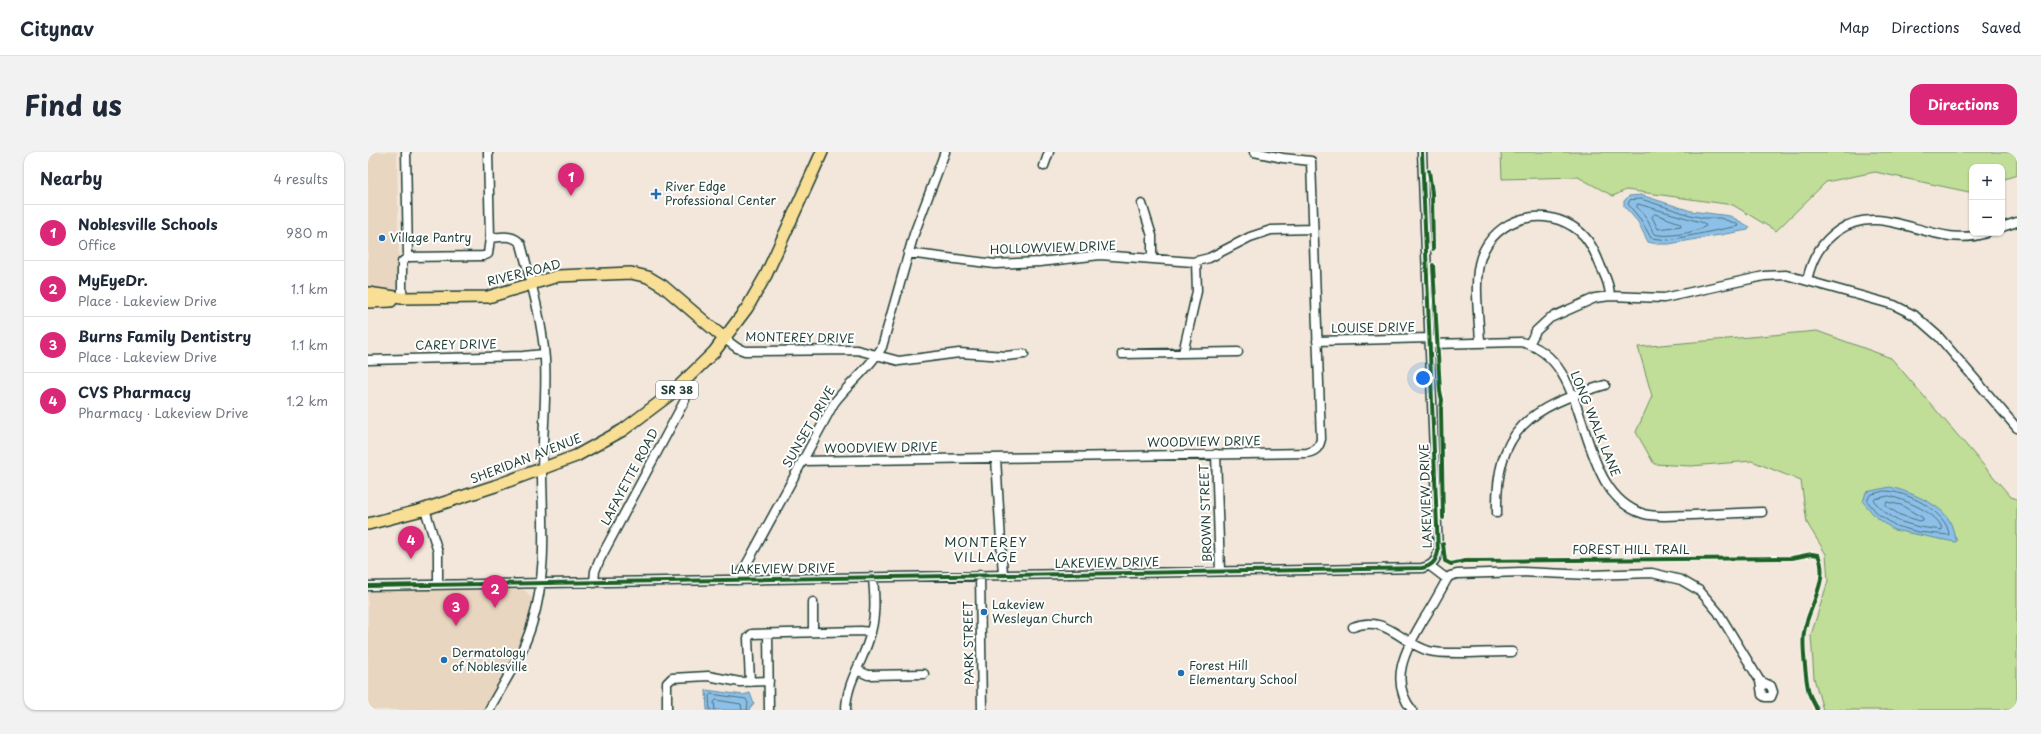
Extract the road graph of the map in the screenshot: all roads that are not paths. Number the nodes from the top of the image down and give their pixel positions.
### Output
1 (406, 152) edge
2 (488, 152) edge
3 (822, 152) edge
4 (944, 152) edge
5 (1048, 152) edge
6 (1254, 152) edge
7 (1422, 152) edge
8 (1044, 166) dead end
9 (1142, 204) dead end
10 (2017, 222) edge
11 (2005, 227) edge
12 (1313, 229) junction
13 (1972, 236) edge
14 (490, 238) junction
15 (908, 253) junction
16 (408, 257) junction
17 (1152, 259) junction
18 (1196, 261) junction
19 (1807, 280) junction
20 (532, 284) junction
21 (368, 293) edge
22 (1610, 296) junction
23 (402, 298) junction
24 (368, 302) edge
25 (725, 339) junction
26 (1317, 341) junction
27 (1430, 341) junction
28 (1480, 342) junction
29 (1529, 344) junction
30 (1238, 352) dead end
31 (1183, 353) junction
32 (544, 354) junction
33 (1024, 354) dead end
34 (1122, 354) dead end
35 (877, 355) junction
36 (368, 360) edge
37 (684, 383) junction
38 (1605, 385) dead end
39 (1572, 395) junction
40 (2017, 428) edge
41 (1216, 454) junction
42 (996, 458) junction
43 (802, 461) junction
44 (542, 469) junction
45 (425, 509) junction
46 (1762, 512) dead end
47 (1496, 513) dead end
48 (401, 517) junction
49 (368, 524) edge
50 (368, 531) edge
51 (1430, 566) junction
52 (1220, 571) junction
53 (980, 575) junction
54 (1003, 575) junction
55 (873, 578) junction
56 (1447, 579) junction
57 (738, 580) junction
58 (541, 583) junction
59 (594, 583) junction
60 (438, 584) junction
61 (368, 586) edge
62 (813, 602) dead end
63 (1353, 627) dead end
64 (813, 632) junction
65 (871, 632) junction
66 (768, 634) junction
67 (1411, 642) junction
68 (1512, 652) dead end
69 (856, 670) junction
70 (924, 674) dead end
71 (769, 681) junction
72 (1760, 681) dead end
73 (750, 682) junction
74 (489, 710) edge
75 (666, 710) edge
76 (769, 710) edge
77 (846, 710) edge
78 (982, 710) edge
79 (1412, 710) edge

1 - 16 street
2 - 14 street
3 - 25 main road, SHERIDAN AVENUE / SR 38
4 - 15 street, SUNSET DRIVE
5 - 8 street
6 - 12 street, WOODVIEW DRIVE
7 - 27 street, LAKEVIEW DRIVE
9 - 17 street
10 - 11 street
12 - 18 street, HOLLOWVIEW DRIVE
12 - 26 street, WOODVIEW DRIVE
13 - 19 street
14 - 16 street
14 - 20 street
15 - 17 street, HOLLOWVIEW DRIVE
15 - 35 street, SUNSET DRIVE
16 - 23 street
17 - 18 street, HOLLOWVIEW DRIVE
18 - 31 street
19 - 22 street
19 - 40 street
20 - 23 main road, RIVER ROAD
20 - 25 main road, RIVER ROAD
20 - 32 street
21 - 23 main road, RIVER ROAD
22 - 28 street
22 - 29 street
23 - 24 main road, RIVER ROAD
25 - 35 street, MONTEREY DRIVE
25 - 37 main road, SHERIDAN AVENUE / SR 38
26 - 27 street, LOUISE DRIVE
26 - 41 street, WOODVIEW DRIVE
27 - 28 street, LONG WALK LANE
27 - 51 street, LAKEVIEW DRIVE
28 - 29 street, LONG WALK LANE
29 - 39 street, LONG WALK LANE
30 - 31 street
31 - 34 street
32 - 36 street, CAREY DRIVE
32 - 44 street
33 - 35 street, MONTEREY DRIVE
35 - 43 street, SUNSET DRIVE
37 - 44 main road, SHERIDAN AVENUE / SR 38
37 - 59 street, LAFAYETTE ROAD
38 - 39 street
39 - 46 street, LONG WALK LANE
39 - 47 street
41 - 42 street, WOODVIEW DRIVE
41 - 52 street, BROWN STREET
42 - 43 street, WOODVIEW DRIVE
42 - 54 street
43 - 57 street, SUNSET DRIVE
44 - 45 main road, SHERIDAN AVENUE / SR 38
44 - 58 street
45 - 48 main road, SHERIDAN AVENUE / SR 38
45 - 60 street
48 - 49 main road, SHERIDAN AVENUE / SR 38
48 - 50 main road, SHERIDAN AVENUE / SR 38
51 - 52 street, LAKEVIEW DRIVE
51 - 56 street
52 - 54 street, LAKEVIEW DRIVE
53 - 54 street, LAKEVIEW DRIVE
53 - 55 street, LAKEVIEW DRIVE
53 - 78 street, PARK STREET
55 - 57 street, LAKEVIEW DRIVE
55 - 65 street
56 - 67 street
56 - 72 street
57 - 59 street, LAKEVIEW DRIVE
58 - 59 street, LAKEVIEW DRIVE
58 - 60 street, LAKEVIEW DRIVE
58 - 74 street
60 - 61 street, LAKEVIEW DRIVE
62 - 64 street
63 - 67 street
64 - 65 street
64 - 66 street
65 - 69 street
66 - 71 street
66 - 73 street
67 - 68 street
67 - 79 street
69 - 70 street
69 - 77 street
71 - 73 street
71 - 76 street
73 - 75 street

